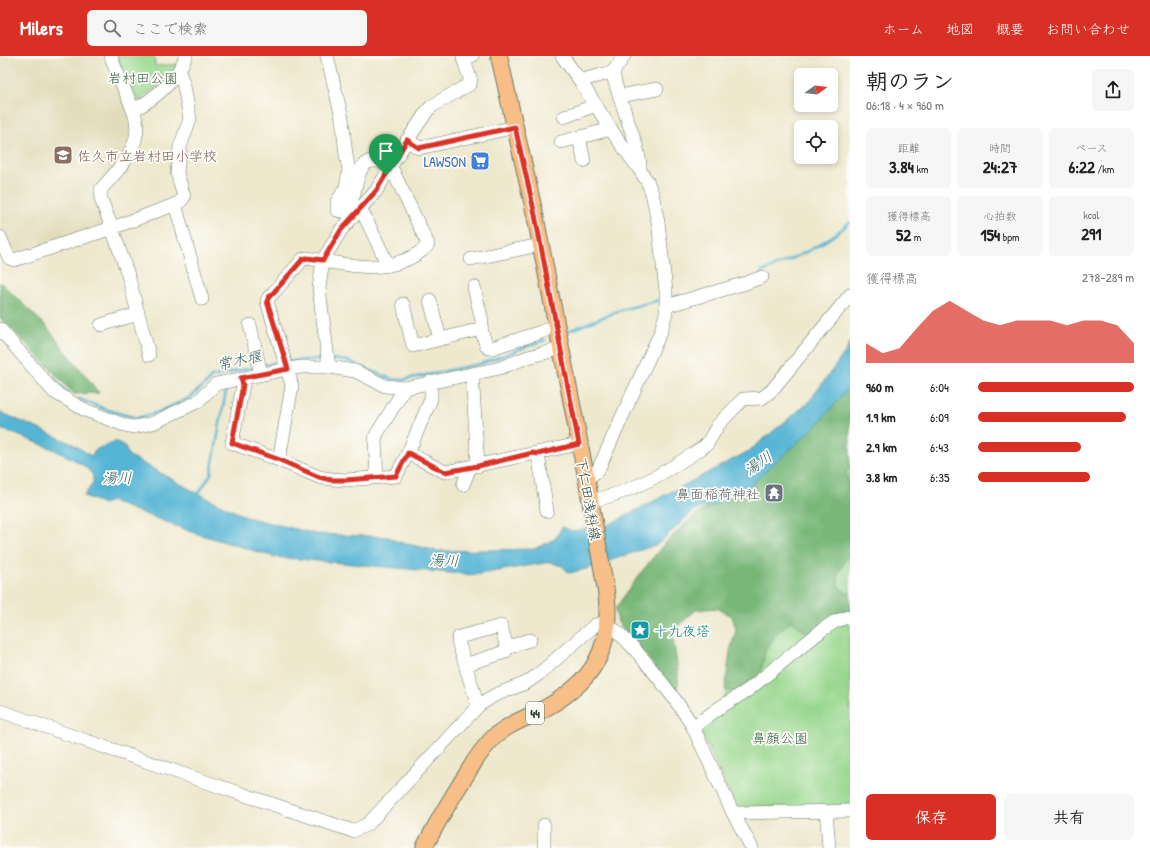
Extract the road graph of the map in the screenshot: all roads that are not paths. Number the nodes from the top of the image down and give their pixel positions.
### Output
1 (111, 56) edge
2 (186, 56) edge
3 (327, 56) edge
4 (499, 56) edge
5 (562, 56) edge
6 (624, 56) edge
7 (466, 57) edge
8 (179, 71) junction
9 (613, 72) junction
10 (581, 82) junction
11 (657, 89) dead end
12 (620, 96) junction
13 (596, 105) junction
14 (133, 110) junction
15 (564, 117) dead end
16 (515, 127) junction
17 (611, 129) junction
18 (579, 138) junction
19 (407, 140) junction
20 (561, 142) dead end
21 (584, 161) dead end
22 (391, 166) junction
23 (639, 169) junction
24 (175, 204) junction
25 (360, 210) junction
26 (112, 228) junction
27 (0, 237) edge
28 (540, 245) junction
29 (471, 259) dead end
30 (323, 260) junction
31 (388, 265) junction
32 (762, 277) dead end
33 (474, 287) dead end
34 (850, 295) edge
35 (202, 299) dead end
36 (430, 300) dead end
37 (666, 301) junction
38 (403, 304) dead end
39 (138, 314) junction
40 (101, 325) dead end
41 (250, 325) dead end
42 (556, 327) junction
43 (0, 329) edge
44 (481, 329) junction
45 (440, 339) junction
46 (560, 346) junction
47 (149, 356) dead end
48 (328, 361) junction
49 (286, 364) junction
50 (260, 369) junction
51 (472, 374) junction
52 (233, 380) junction
53 (430, 382) junction
54 (405, 388) junction
55 (579, 444) junction
56 (408, 453) junction
57 (538, 454) junction
58 (280, 460) junction
59 (474, 466) junction
60 (586, 476) junction
61 (377, 477) junction
62 (463, 485) dead end
63 (591, 504) junction
64 (547, 511) dead end
65 (850, 616) edge
66 (607, 625) junction
67 (530, 640) dead end
68 (507, 648) junction
69 (466, 668) junction
70 (479, 704) junction
71 (0, 711) edge
72 (693, 727) junction
73 (826, 811) junction
74 (850, 811) edge
75 (733, 813) junction
76 (544, 825) dead end
77 (424, 848) edge
78 (544, 848) edge
79 (752, 848) edge
80 (829, 848) edge

1 - 14 street
2 - 8 street
3 - 22 street
4 - 16 main road, 下仁田浅科線 / 44
5 - 10 street
6 - 9 street
7 - 19 street
8 - 14 street
8 - 24 street
9 - 10 street
9 - 12 street
10 - 13 street
11 - 12 street
12 - 23 street
13 - 15 street
13 - 17 street
14 - 26 street
16 - 19 street
16 - 28 main road, 下仁田浅科線 / 44
17 - 18 street
17 - 23 street
18 - 20 street
18 - 21 street
19 - 22 street
22 - 25 street
22 - 31 street
23 - 37 street
24 - 26 street
24 - 35 street
25 - 30 street
25 - 31 street
26 - 27 street
26 - 39 street
28 - 29 street
28 - 42 main road, 下仁田浅科線 / 44
30 - 31 street
30 - 48 street
30 - 49 street
32 - 37 street
33 - 44 street
34 - 63 street
36 - 45 street
37 - 60 street
38 - 45 street
39 - 40 street
39 - 47 street
41 - 50 street
42 - 44 street
42 - 46 main road, 下仁田浅科線 / 44
43 - 52 street
44 - 45 street
46 - 51 street
46 - 55 main road, 下仁田浅科線 / 44
48 - 49 street
48 - 54 street
49 - 50 street
49 - 58 street
50 - 52 street
51 - 53 street
51 - 59 street
52 - 58 street
53 - 54 street
53 - 56 street
54 - 61 street
55 - 57 street
55 - 60 main road, 下仁田浅科線 / 44
56 - 59 street
56 - 61 street
57 - 59 street
57 - 64 street
58 - 61 street
59 - 62 street
60 - 63 main road, 下仁田浅科線 / 44
63 - 66 main road, 下仁田浅科線 / 44
65 - 72 street
66 - 70 street
66 - 72 street
66 - 77 main road, 下仁田浅科線 / 44
67 - 68 street
68 - 69 street
68 - 69 street
69 - 70 street
70 - 71 street
72 - 75 street
73 - 74 street
73 - 75 street
73 - 80 street
75 - 79 street
76 - 78 street

